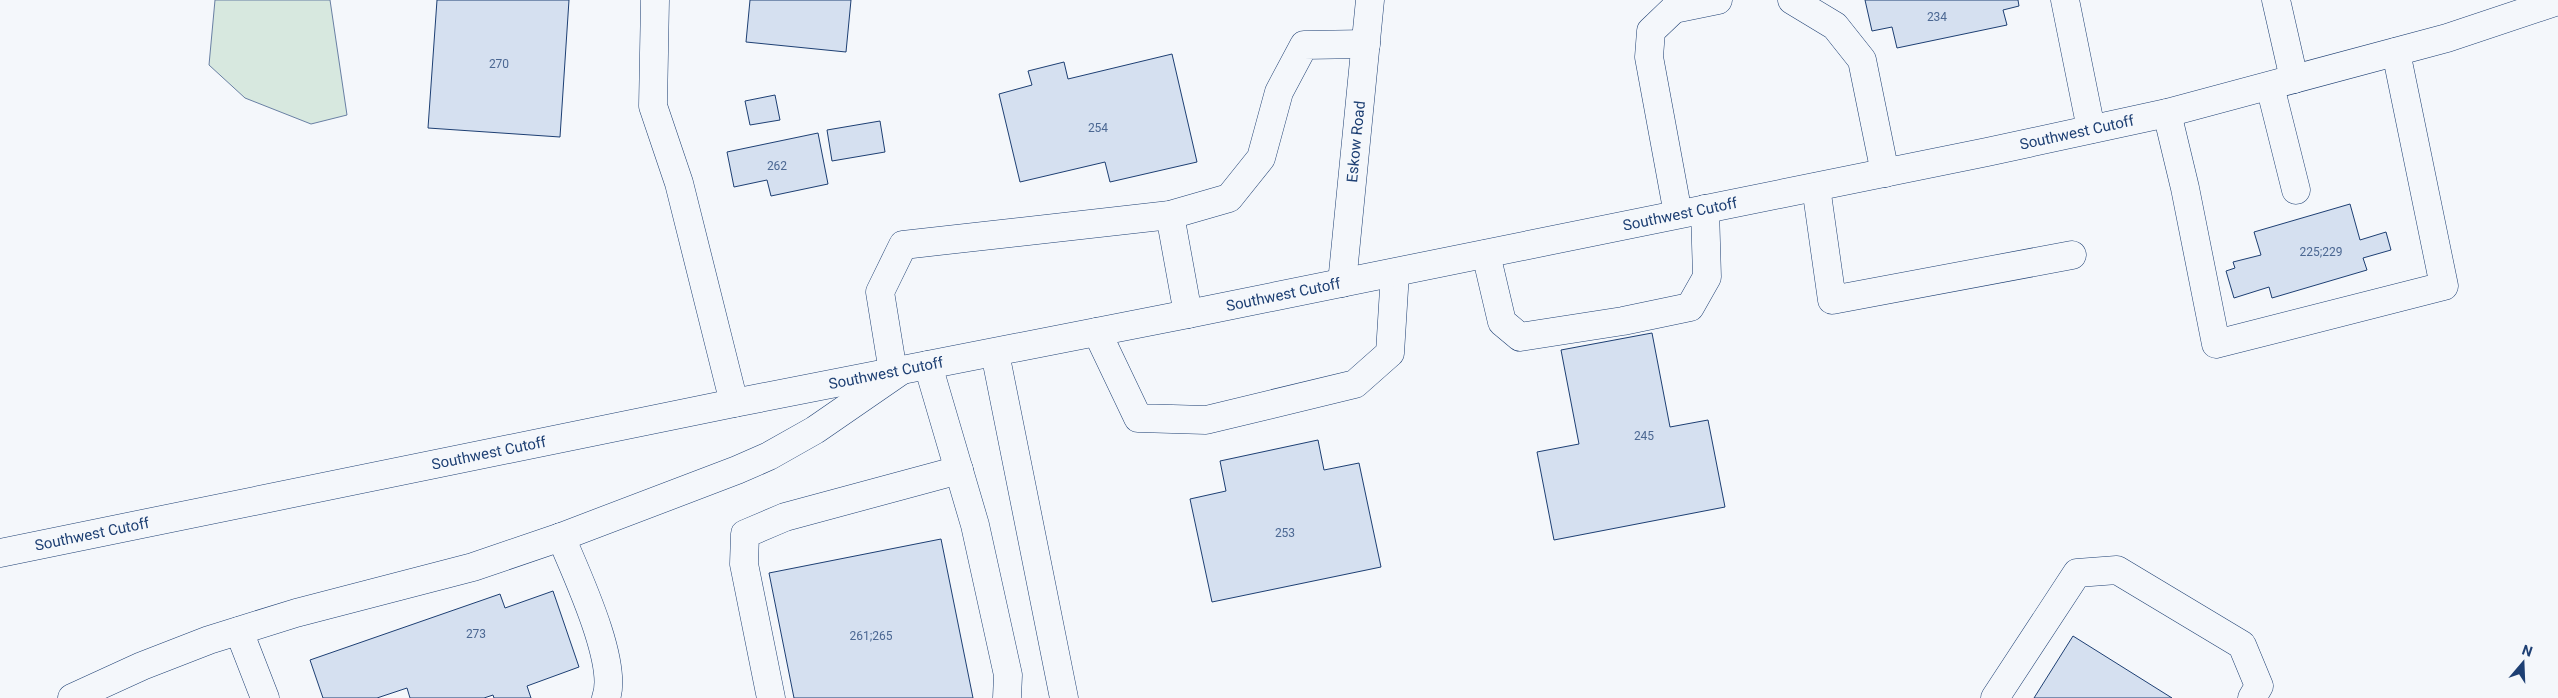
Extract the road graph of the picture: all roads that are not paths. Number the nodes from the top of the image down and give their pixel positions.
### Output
1 (655, 0) edge
2 (1370, 0) edge
3 (1718, 0) edge
4 (1792, 0) edge
5 (2065, 0) edge
6 (2276, 0) edge
7 (2558, 1) edge
8 (1366, 44) junction
9 (2396, 52) junction
10 (2282, 82) junction
11 (2167, 113) junction
12 (2091, 129) junction
13 (1885, 173) junction
14 (1816, 186) junction
15 (2296, 190) dead end
16 (1705, 209) junction
17 (1170, 214) junction
18 (1678, 214) junction
19 (1486, 254) junction
20 (2072, 255) dead end
21 (1395, 273) junction
22 (1342, 283) junction
23 (1188, 314) junction
24 (1097, 332) junction
25 (995, 352) junction
26 (908, 369) junction
27 (734, 403) junction
28 (959, 470) junction
29 (561, 537) junction
30 (0, 553) edge
31 (239, 631) junction
32 (72, 698) edge
33 (265, 698) edge
34 (606, 698) edge
35 (771, 698) edge
36 (1007, 698) edge
37 (1064, 698) edge
38 (1995, 698) edge
39 (2252, 698) edge

1 - 27 main road
2 - 8 main road, Eskow Road
3 - 18 main road
4 - 13 main road
5 - 12 main road
6 - 10 main road
7 - 9 main road, Southwest Cutoff
8 - 17 main road
8 - 22 main road, Eskow Road
9 - 10 main road, Southwest Cutoff
9 - 11 main road
10 - 11 main road, Southwest Cutoff
10 - 15 main road
11 - 12 main road, Southwest Cutoff
12 - 13 main road, Southwest Cutoff
13 - 14 main road, Southwest Cutoff
14 - 16 main road, Southwest Cutoff
14 - 20 main road
16 - 18 main road, Southwest Cutoff
16 - 19 main road
17 - 23 main road
17 - 26 main road
18 - 19 main road, Southwest Cutoff
19 - 21 main road, Southwest Cutoff
21 - 22 main road, Southwest Cutoff
21 - 24 main road
22 - 23 main road, Southwest Cutoff
23 - 24 main road, Southwest Cutoff
24 - 25 main road, Southwest Cutoff
25 - 26 main road, Southwest Cutoff
25 - 37 main road
26 - 27 main road, Southwest Cutoff
26 - 28 main road
26 - 29 main road
27 - 30 main road, Southwest Cutoff
28 - 35 main road
28 - 36 main road
29 - 31 main road
29 - 34 main road
31 - 32 main road
31 - 33 main road
38 - 39 main road

